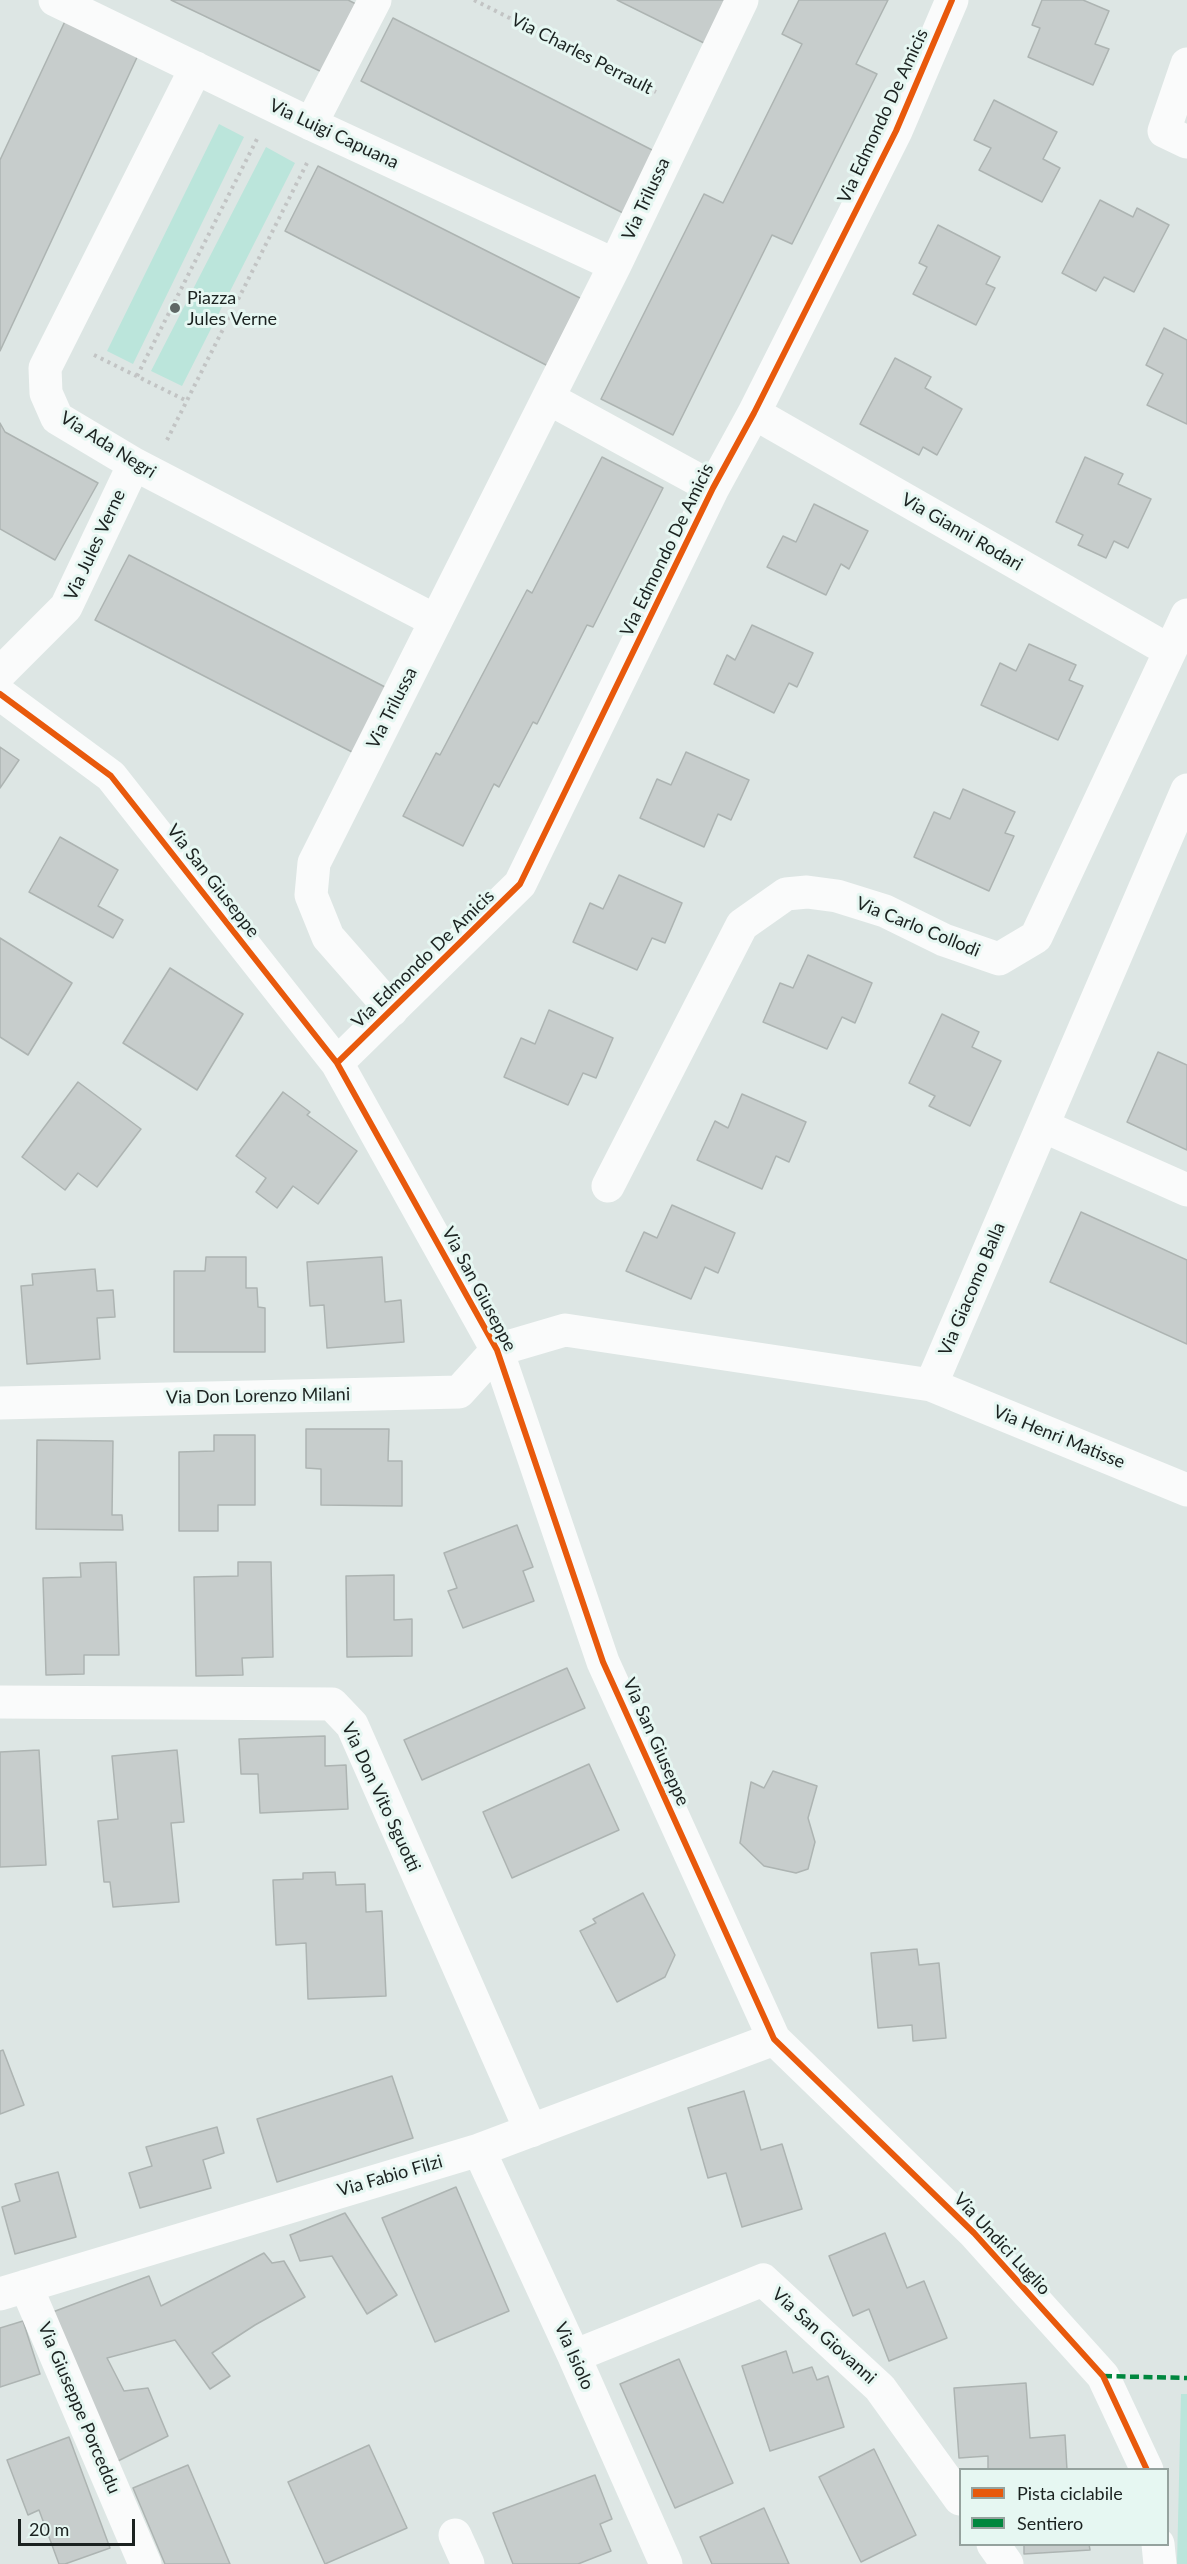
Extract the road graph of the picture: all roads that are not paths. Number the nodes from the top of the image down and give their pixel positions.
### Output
1 (55, 0) edge
2 (375, 0) edge
3 (742, 0) edge
4 (952, 0) edge
5 (1187, 64) edge
6 (196, 68) junction
7 (317, 127) junction
8 (1187, 142) edge
9 (615, 265) junction
10 (548, 398) junction
11 (754, 413) junction
12 (134, 464) junction
13 (713, 488) junction
14 (1187, 615) edge
15 (436, 621) junction
16 (1170, 651) junction
17 (0, 673) edge
18 (0, 694) edge
19 (1187, 790) edge
20 (1180, 824) edge
21 (392, 1010) junction
22 (337, 1063) junction
23 (1043, 1126) junction
24 (608, 1186) dead end
25 (1187, 1190) edge
26 (497, 1350) junction
27 (931, 1385) junction
28 (0, 1403) edge
29 (1187, 1490) edge
30 (0, 1702) edge
31 (774, 2039) junction
32 (531, 2131) junction
33 (480, 2150) junction
34 (13, 2290) edge
35 (574, 2356) junction
36 (1148, 2468) edge
37 (959, 2498) edge
38 (455, 2535) dead end
39 (994, 2546) edge
40 (1158, 2546) edge
41 (145, 2564) edge
42 (468, 2564) edge
43 (666, 2564) edge
44 (1007, 2564) edge
45 (1160, 2564) edge

1 - 6 street, Via Luigi Capuana
2 - 7 street
3 - 9 street, Via Trilussa
4 - 11 street, Via Edmondo De Amicis
5 - 8 street
6 - 7 street, Via Luigi Capuana
6 - 12 street, Via Ada Negri
7 - 9 street, Via Luigi Capuana
9 - 10 street, Via Trilussa
10 - 13 street
10 - 15 street, Via Trilussa
11 - 13 street, Via Edmondo De Amicis
11 - 16 street, Via Gianni Rodari
12 - 15 street, Via Ada Negri
12 - 17 street, Via Jules Verne
13 - 21 street, Via Edmondo De Amicis
14 - 16 street, Via Carlo Collodi
15 - 21 street, Via Trilussa
16 - 24 street, Via Carlo Collodi
18 - 22 street, Via San Giuseppe
19 - 20 street, Via Giacomo Balla
20 - 23 street, Via Giacomo Balla
21 - 22 street, Via Edmondo De Amicis
22 - 26 street, Via San Giuseppe
23 - 25 street
23 - 27 street, Via Giacomo Balla
26 - 27 street
26 - 28 street, Via Don Lorenzo Milani
26 - 31 street, Via San Giuseppe
27 - 29 street, Via Henri Matisse
30 - 32 street, Via Don Vito Sguotti
31 - 32 street, Via Fabio Filzi
31 - 36 street, Via Undici Luglio
32 - 33 street, Via Fabio Filzi
33 - 34 street, Via Fabio Filzi
33 - 35 street, Via Isiolo
34 - 41 street, Via Giuseppe Porceddu
35 - 37 street, Via San Giovanni
35 - 43 street, Via Isiolo
38 - 42 street
39 - 44 street
40 - 45 street

